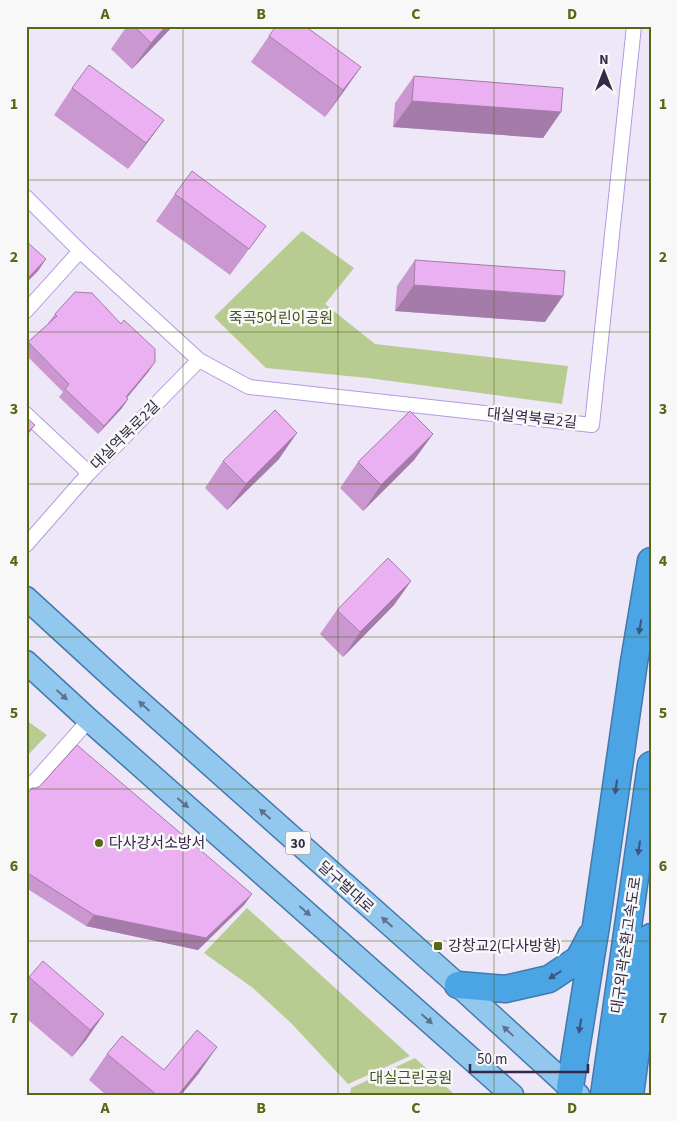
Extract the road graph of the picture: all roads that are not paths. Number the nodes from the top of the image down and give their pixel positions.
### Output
1 (634, 26) edge
2 (26, 197) edge
3 (80, 251) junction
4 (26, 310) edge
5 (199, 360) junction
6 (26, 414) edge
7 (89, 473) junction
8 (26, 545) edge
9 (651, 561) edge
10 (26, 598) edge
11 (26, 662) edge
12 (89, 720) junction
13 (651, 765) edge
14 (26, 791) edge
15 (596, 926) junction
16 (651, 937) edge
17 (458, 985) junction
18 (626, 1027) junction
19 (574, 1091) edge
20 (512, 1095) edge
21 (604, 1095) edge
22 (630, 1095) edge

1 - 5 street, 대실역북로2길
2 - 3 street, 대실역북로2길
3 - 4 street
3 - 5 street, 대실역북로2길
5 - 7 street, 대실역북로2길
6 - 7 street, 대실역북로2길
7 - 8 street
9 -> 15 highway
17 -> 10 main road, 달구벌대로 / 30
11 -> 12 main road
12 - 14 street
12 -> 20 main road
13 -> 18 highway, 대구외곽순환고속도로
15 -> 17 highway
15 -> 19 highway
16 - 18 highway, 대구외곽순환고속도로
19 -> 17 main road, 달구벌대로 / 30
18 - 21 highway, 대구외곽순환고속도로
18 - 22 highway, 대구외곽순환고속도로

